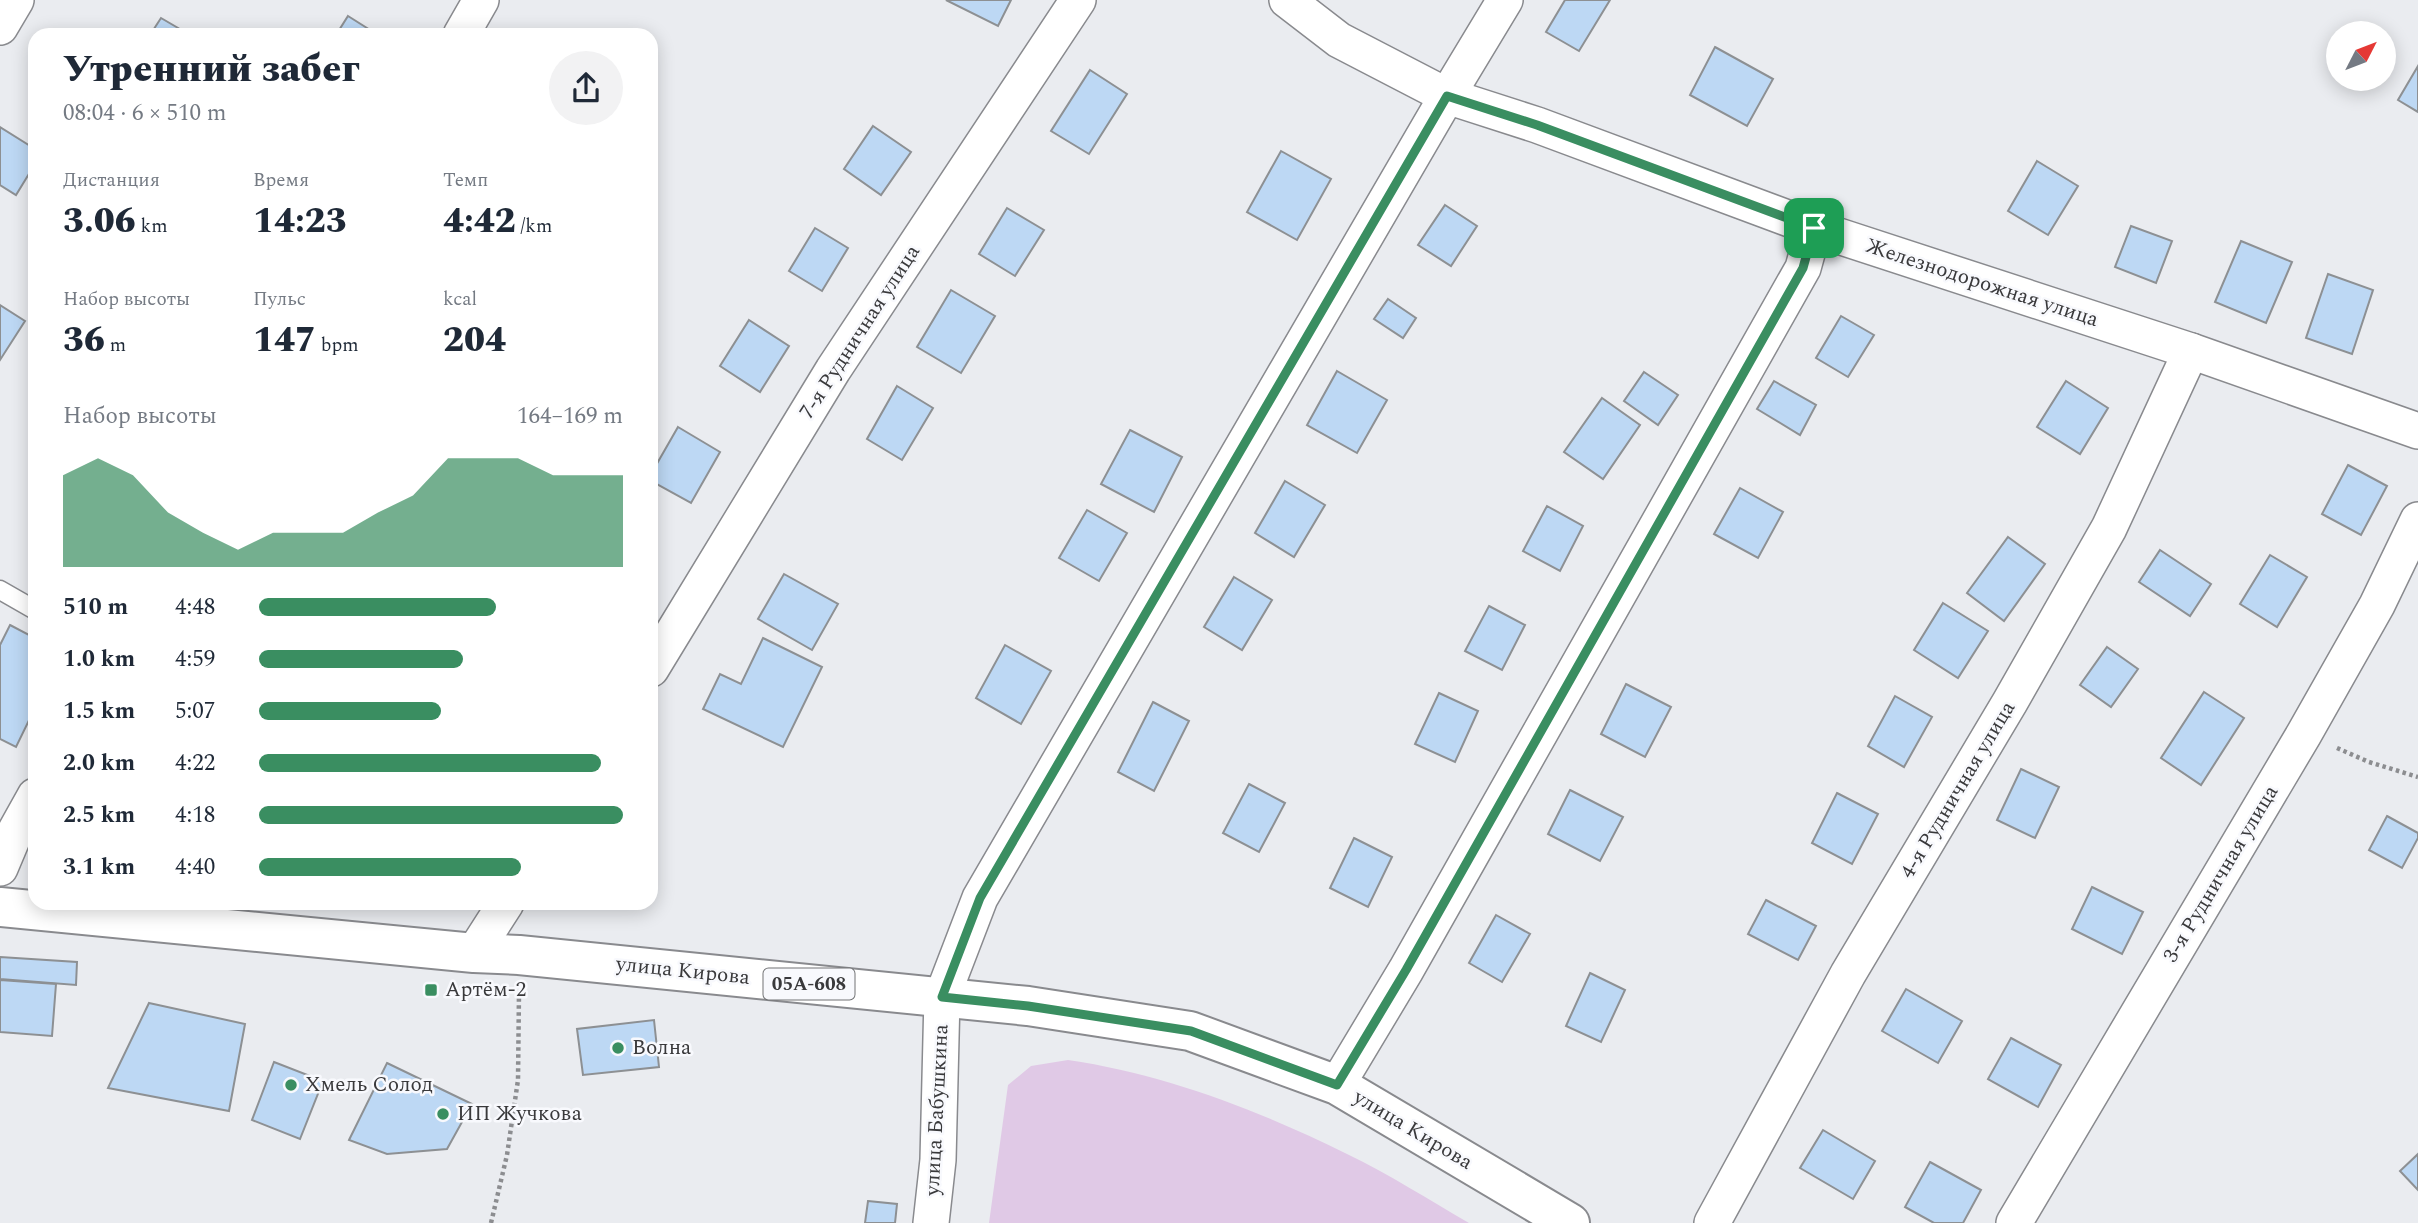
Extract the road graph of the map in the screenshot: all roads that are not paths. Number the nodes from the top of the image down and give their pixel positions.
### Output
1 (16, 0) edge
2 (481, 0) edge
3 (1078, 0) edge
4 (1287, 0) edge
5 (1505, 0) edge
6 (0, 27) edge
7 (465, 28) edge
8 (1447, 96) junction
9 (1814, 228) junction
10 (2191, 351) junction
11 (2418, 431) edge
12 (2418, 520) edge
13 (0, 590) edge
14 (28, 606) edge
15 (658, 658) edge
16 (28, 802) edge
17 (8, 820) edge
18 (0, 868) edge
19 (0, 907) edge
20 (28, 910) edge
21 (31, 910) edge
22 (502, 910) edge
23 (474, 953) junction
24 (942, 997) junction
25 (1337, 1085) junction
26 (932, 1223) edge
27 (1570, 1223) edge
28 (1712, 1223) edge
29 (2014, 1223) edge

1 - 6 street
2 - 7 street
3 - 15 street, 7-я Рудничная улица
4 - 8 street, Железнодорожная улица
5 - 8 street, улица Бабушкина
8 - 9 street, Железнодорожная улица
8 - 24 street, улица Бабушкина
9 - 10 street, Железнодорожная улица
9 - 25 street
10 - 11 street, Железнодорожная улица
10 - 28 street, 4-я Рудничная улица
12 - 29 street, 3-я Рудничная улица
13 - 14 lane
16 - 17 street
17 - 18 street
19 - 20 main road, улица Кирова / 05А-608
21 - 23 main road, улица Кирова / 05А-608
22 - 23 street
23 - 24 main road, улица Кирова / 05А-608
24 - 25 main road, улица Кирова / 05А-608
24 - 26 street, улица Бабушкина
25 - 27 main road, улица Кирова / 05А-608

